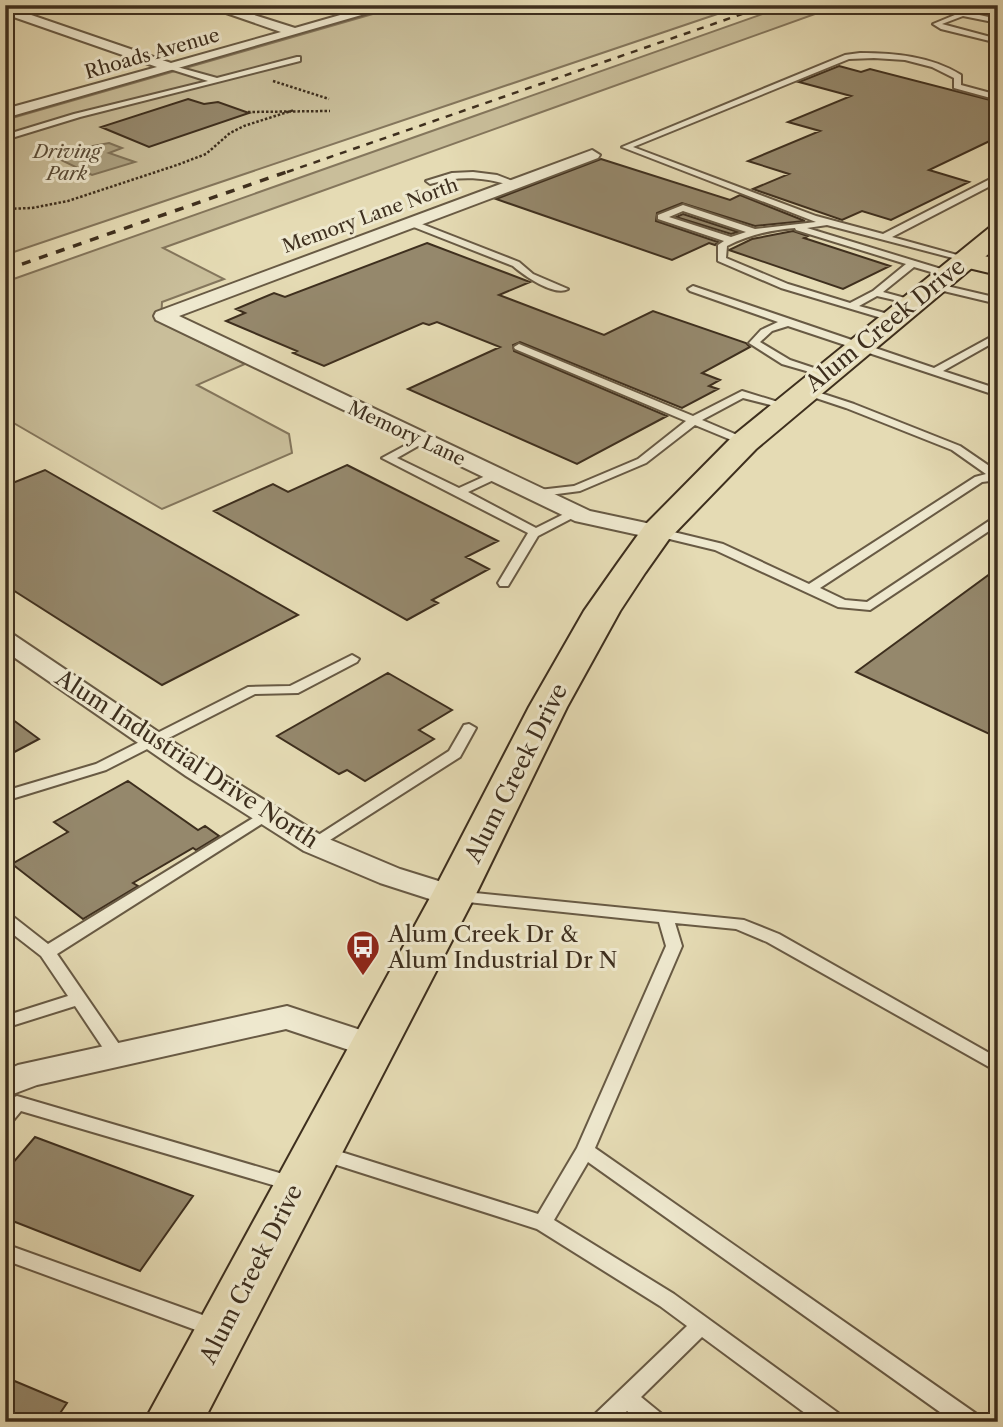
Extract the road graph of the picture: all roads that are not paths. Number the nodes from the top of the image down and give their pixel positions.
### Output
1 (209, 5) edge
2 (390, 5) edge
3 (986, 5) edge
4 (5, 10) edge
5 (962, 14) junction
6 (998, 22) edge
7 (295, 32) junction
8 (998, 41) edge
9 (297, 59) dead end
10 (172, 67) junction
11 (218, 82) junction
12 (5, 97) edge
13 (998, 98) edge
14 (31, 107) junction
15 (5, 114) edge
16 (5, 138) edge
17 (592, 155) dead end
18 (998, 178) edge
19 (430, 181) dead end
20 (516, 184) junction
21 (409, 222) junction
22 (832, 223) junction
23 (791, 226) junction
24 (753, 231) junction
25 (998, 233) edge
26 (883, 238) junction
27 (730, 240) junction
28 (998, 259) edge
29 (913, 263) junction
30 (998, 267) edge
31 (931, 288) junction
32 (564, 289) dead end
33 (693, 289) dead end
34 (876, 293) junction
35 (998, 301) edge
36 (851, 306) junction
37 (163, 316) joint
38 (789, 323) junction
39 (998, 336) edge
40 (862, 346) junction
41 (519, 347) dead end
42 (936, 371) junction
43 (806, 391) junction
44 (998, 393) edge
45 (694, 420) junction
46 (422, 440) junction
47 (745, 442) junction
48 (496, 475) junction
49 (997, 476) edge
50 (460, 492) junction
51 (534, 493) junction
52 (576, 513) junction
53 (998, 519) edge
54 (657, 532) junction
55 (534, 533) junction
56 (504, 583) dead end
57 (810, 589) junction
58 (5, 640) edge
59 (352, 659) dead end
60 (469, 728) dead end
61 (153, 740) junction
62 (5, 796) edge
63 (266, 815) junction
64 (314, 844) junction
65 (453, 895) junction
66 (665, 916) junction
67 (5, 919) edge
68 (47, 952) junction
69 (79, 999) junction
70 (5, 1022) edge
71 (373, 1046) junction
72 (117, 1055) junction
73 (998, 1066) edge
74 (5, 1085) edge
75 (5, 1118) edge
76 (585, 1150) junction
77 (306, 1168) junction
78 (543, 1223) junction
79 (5, 1252) edge
80 (701, 1325) junction
81 (223, 1331) junction
82 (626, 1398) junction
83 (173, 1422) edge
84 (601, 1422) edge
85 (656, 1422) edge
86 (834, 1422) edge
87 (971, 1422) edge

1 - 7 street
2 - 7 street, Rhoads Avenue
3 - 5 lane
4 - 10 street
5 - 6 lane
5 - 8 lane
7 - 10 street, Rhoads Avenue
9 - 11 lane
10 - 11 lane
10 - 14 street, Rhoads Avenue
11 - 16 lane
12 - 14 street
13 - 22 lane
14 - 15 street, Rhoads Avenue
17 - 20 street, Memory Lane North
18 - 26 lane
19 - 20 lane
20 - 21 street, Memory Lane North
21 - 32 lane
21 - 37 street, Memory Lane North
22 - 23 lane
22 - 26 lane
23 - 24 lane
23 - 29 lane
24 - 27 lane
24 - 27 lane
25 - 31 main road, Alum Creek Drive
26 - 31 lane
27 - 36 lane
28 - 31 main road
29 - 31 lane
29 - 34 lane
30 - 31 main road
31 - 34 lane
31 - 35 lane
31 - 36 lane
31 - 40 main road, Alum Creek Drive
33 - 38 lane
34 - 36 lane
37 - 46 street, Memory Lane
38 - 40 lane
38 - 43 lane
39 - 42 lane
40 - 42 lane
40 - 43 main road, Alum Creek Drive
41 - 45 lane
42 - 44 lane
43 - 45 lane
43 - 47 main road, Alum Creek Drive
43 - 49 lane
45 - 47 lane
45 - 51 lane
46 - 48 street, Memory Lane
46 - 50 lane
47 - 54 main road, Alum Creek Drive
48 - 50 lane
48 - 51 street, Memory Lane
49 - 57 lane
50 - 55 lane
51 - 52 street, Memory Lane
52 - 54 street, Memory Lane
52 - 55 lane
53 - 57 lane
54 - 57 lane
54 - 65 main road, Alum Creek Drive
55 - 56 lane
58 - 61 street, Alum Industrial Drive North
59 - 61 lane
60 - 64 lane
61 - 62 lane
61 - 63 street, Alum Industrial Drive North
63 - 64 street, Alum Industrial Drive North
63 - 68 lane
64 - 65 street, Alum Industrial Drive North
65 - 66 lane
65 - 71 main road, Alum Creek Drive
66 - 73 lane
66 - 76 lane
67 - 68 lane
68 - 69 lane
69 - 70 lane
69 - 72 lane
71 - 72 street
71 - 77 main road, Alum Creek Drive
72 - 74 street
75 - 77 lane
76 - 78 lane
76 - 87 lane
77 - 78 lane
77 - 81 main road, Alum Creek Drive
78 - 80 lane
79 - 81 lane
80 - 82 lane
80 - 86 lane
81 - 83 main road, Alum Creek Drive
82 - 84 lane
82 - 85 lane

